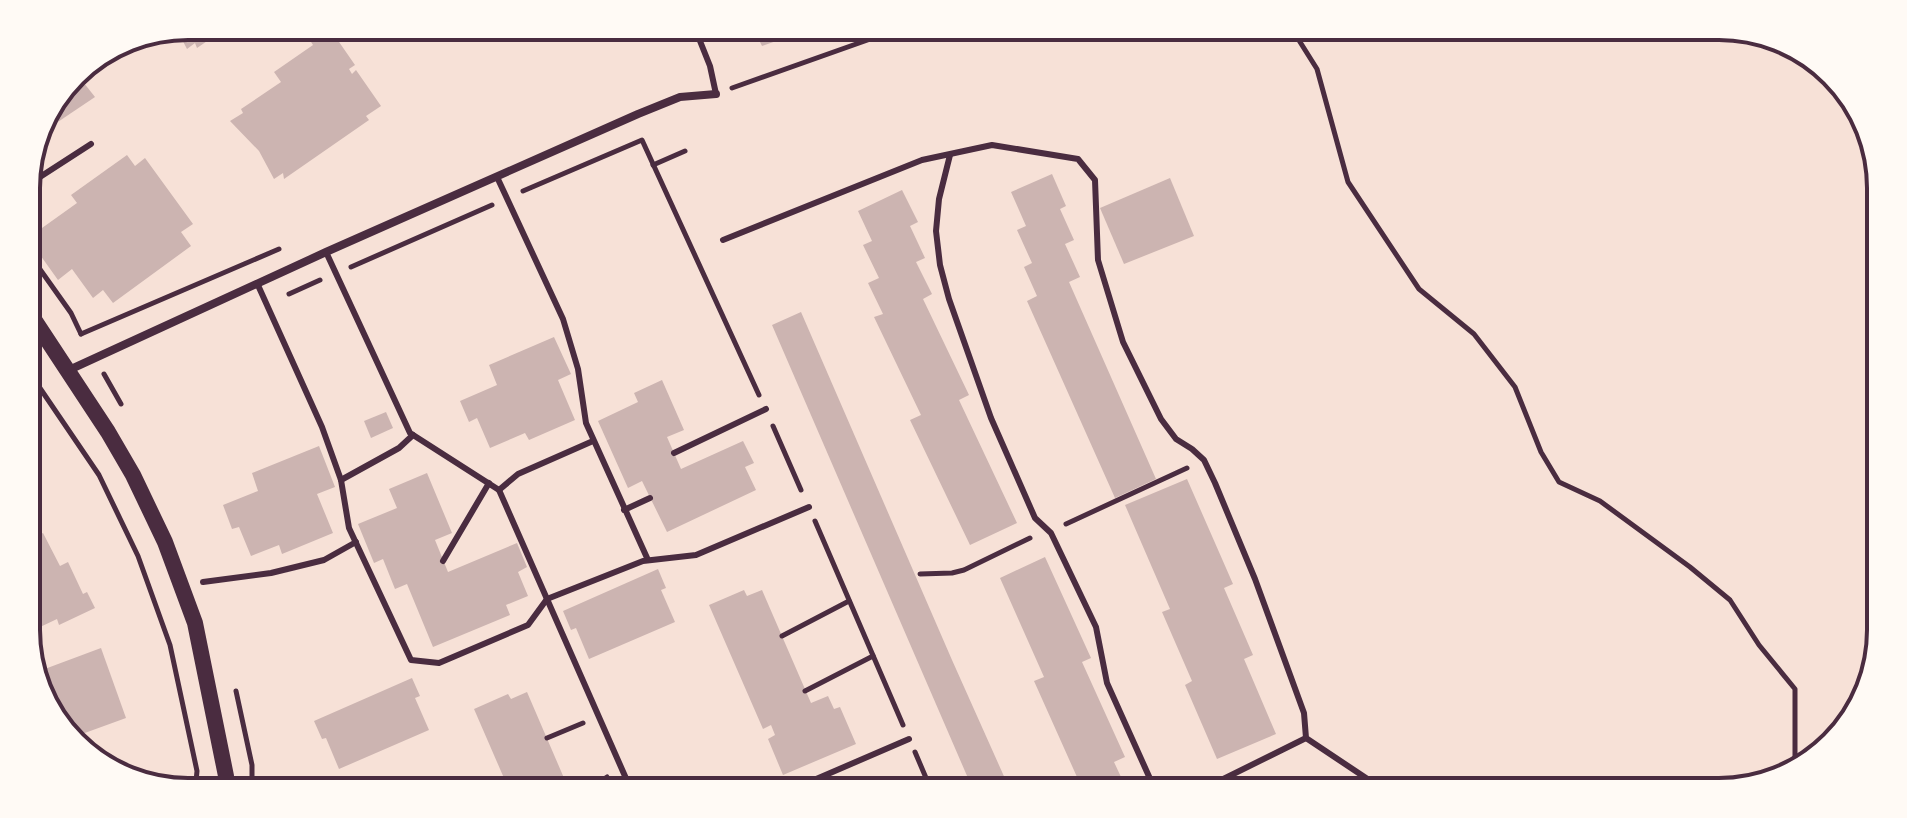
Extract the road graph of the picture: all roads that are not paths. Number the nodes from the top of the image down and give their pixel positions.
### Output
1 (700, 40) edge
2 (716, 94) joint
3 (91, 144) dead end
4 (950, 155) junction
5 (40, 177) edge
6 (497, 177) junction
7 (723, 240) dead end
8 (326, 252) junction
9 (257, 282) junction
10 (40, 328) edge
11 (69, 370) junction
12 (766, 409) road end
13 (413, 435) junction
14 (593, 441) junction
15 (674, 453) dead end
16 (341, 480) junction
17 (489, 483) junction
18 (499, 490) junction
19 (650, 498) dead end
20 (809, 507) road end
21 (624, 510) junction
22 (356, 542) junction
23 (648, 560) junction
24 (443, 561) dead end
25 (203, 582) dead end
26 (547, 599) junction
27 (1306, 738) junction
28 (909, 739) road end
29 (226, 778) edge
30 (626, 778) edge
31 (819, 778) edge
32 (1150, 778) edge
33 (1225, 778) edge
34 (1366, 778) edge

1 - 2 lane
2 - 6 street
3 - 5 lane
4 - 7 lane
4 - 27 lane
4 - 32 lane
6 - 8 street
6 - 14 lane
8 - 9 street
8 - 13 lane
9 - 11 street
9 - 16 lane
10 - 11 main road
11 - 29 main road
12 - 15 lane
13 - 16 lane
13 - 17 lane
14 - 18 lane
14 - 21 lane
16 - 22 lane
17 - 18 lane
17 - 24 lane
18 - 26 lane
19 - 21 lane
20 - 23 lane
21 - 23 lane
22 - 25 lane
22 - 26 lane
23 - 26 lane
26 - 30 lane
27 - 33 lane
27 - 34 lane
28 - 31 lane

